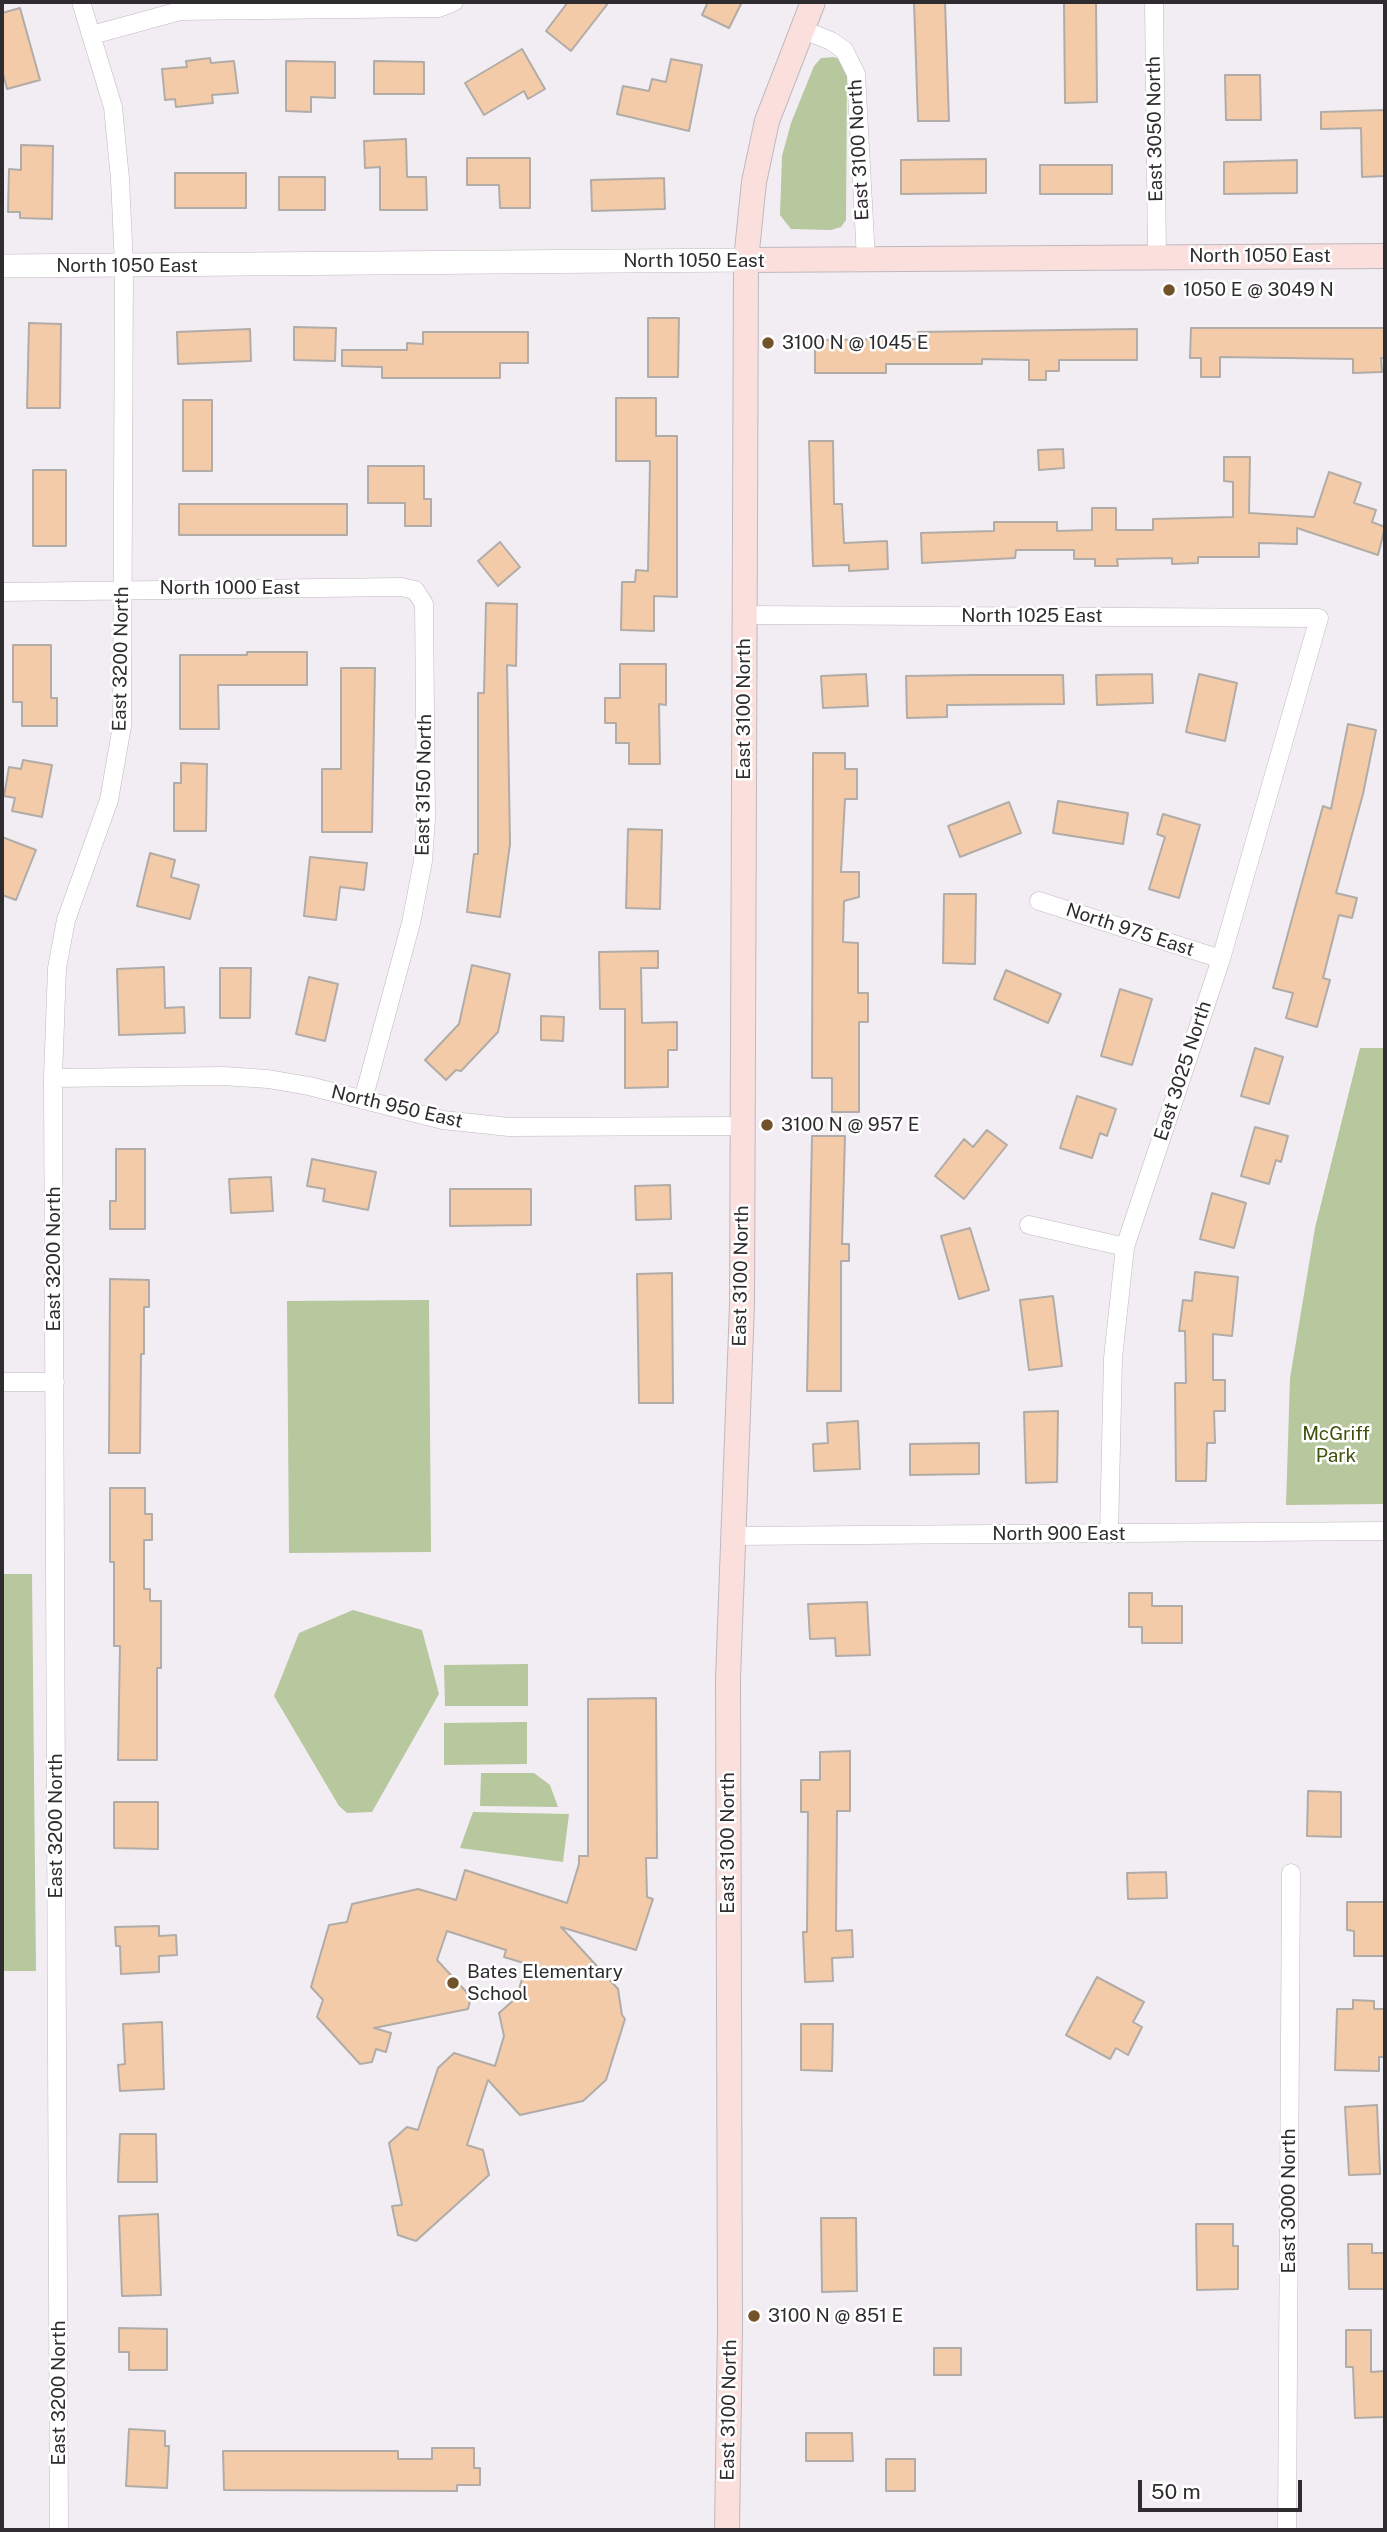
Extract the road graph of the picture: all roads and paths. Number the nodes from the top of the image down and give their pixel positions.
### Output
1 (81, 2) edge
2 (454, 2) edge
3 (813, 2) edge
4 (1154, 2) edge
5 (801, 29) junction
6 (92, 35) junction
7 (1157, 256) junction
8 (1385, 256) edge
9 (866, 259) junction
10 (746, 260) junction
11 (124, 265) junction
12 (2, 267) edge
13 (122, 589) junction
14 (415, 590) joint
15 (2, 592) edge
16 (744, 615) junction
17 (1319, 618) joint
18 (1039, 901) dead end
19 (1221, 959) junction
20 (53, 1078) junction
21 (363, 1100) junction
22 (742, 1126) junction
23 (1029, 1225) dead end
24 (1125, 1247) junction
25 (2, 1382) edge
26 (55, 1382) junction
27 (1385, 1531) edge
28 (1109, 1534) junction
29 (734, 1536) junction
30 (1291, 1873) dead end
31 (59, 2530) edge
32 (726, 2530) edge
33 (1287, 2530) edge

1 - 6 street, East 3200 North
2 - 6 street
3 - 5 main road, East 3100 North
4 - 7 street, East 3050 North
5 - 9 street, East 3100 North
5 - 10 main road, East 3100 North
6 - 11 street, East 3200 North
7 - 8 main road, North 1050 East
7 - 9 main road, North 1050 East
9 - 10 main road, North 1050 East
10 - 11 street, North 1050 East
10 - 16 main road, East 3100 North
11 - 12 street, North 1050 East
11 - 13 street, East 3200 North
13 - 14 street, North 1000 East
13 - 15 street, North 1000 East
13 - 20 street, East 3200 North
14 - 21 street, East 3150 North
16 - 17 street, North 1025 East
16 - 22 main road, East 3100 North
17 - 19 street, East 3025 North
18 - 19 street, North 975 East
19 - 24 street, East 3025 North
20 - 21 street, North 950 East
20 - 26 street, East 3200 North
21 - 22 street, North 950 East
22 - 29 main road, East 3100 North
23 - 24 street
24 - 28 street, East 3025 North
25 - 26 street
26 - 31 street, East 3200 North
27 - 28 street, North 900 East
28 - 29 street, North 900 East
29 - 32 main road, East 3100 North
30 - 33 street, East 3000 North

